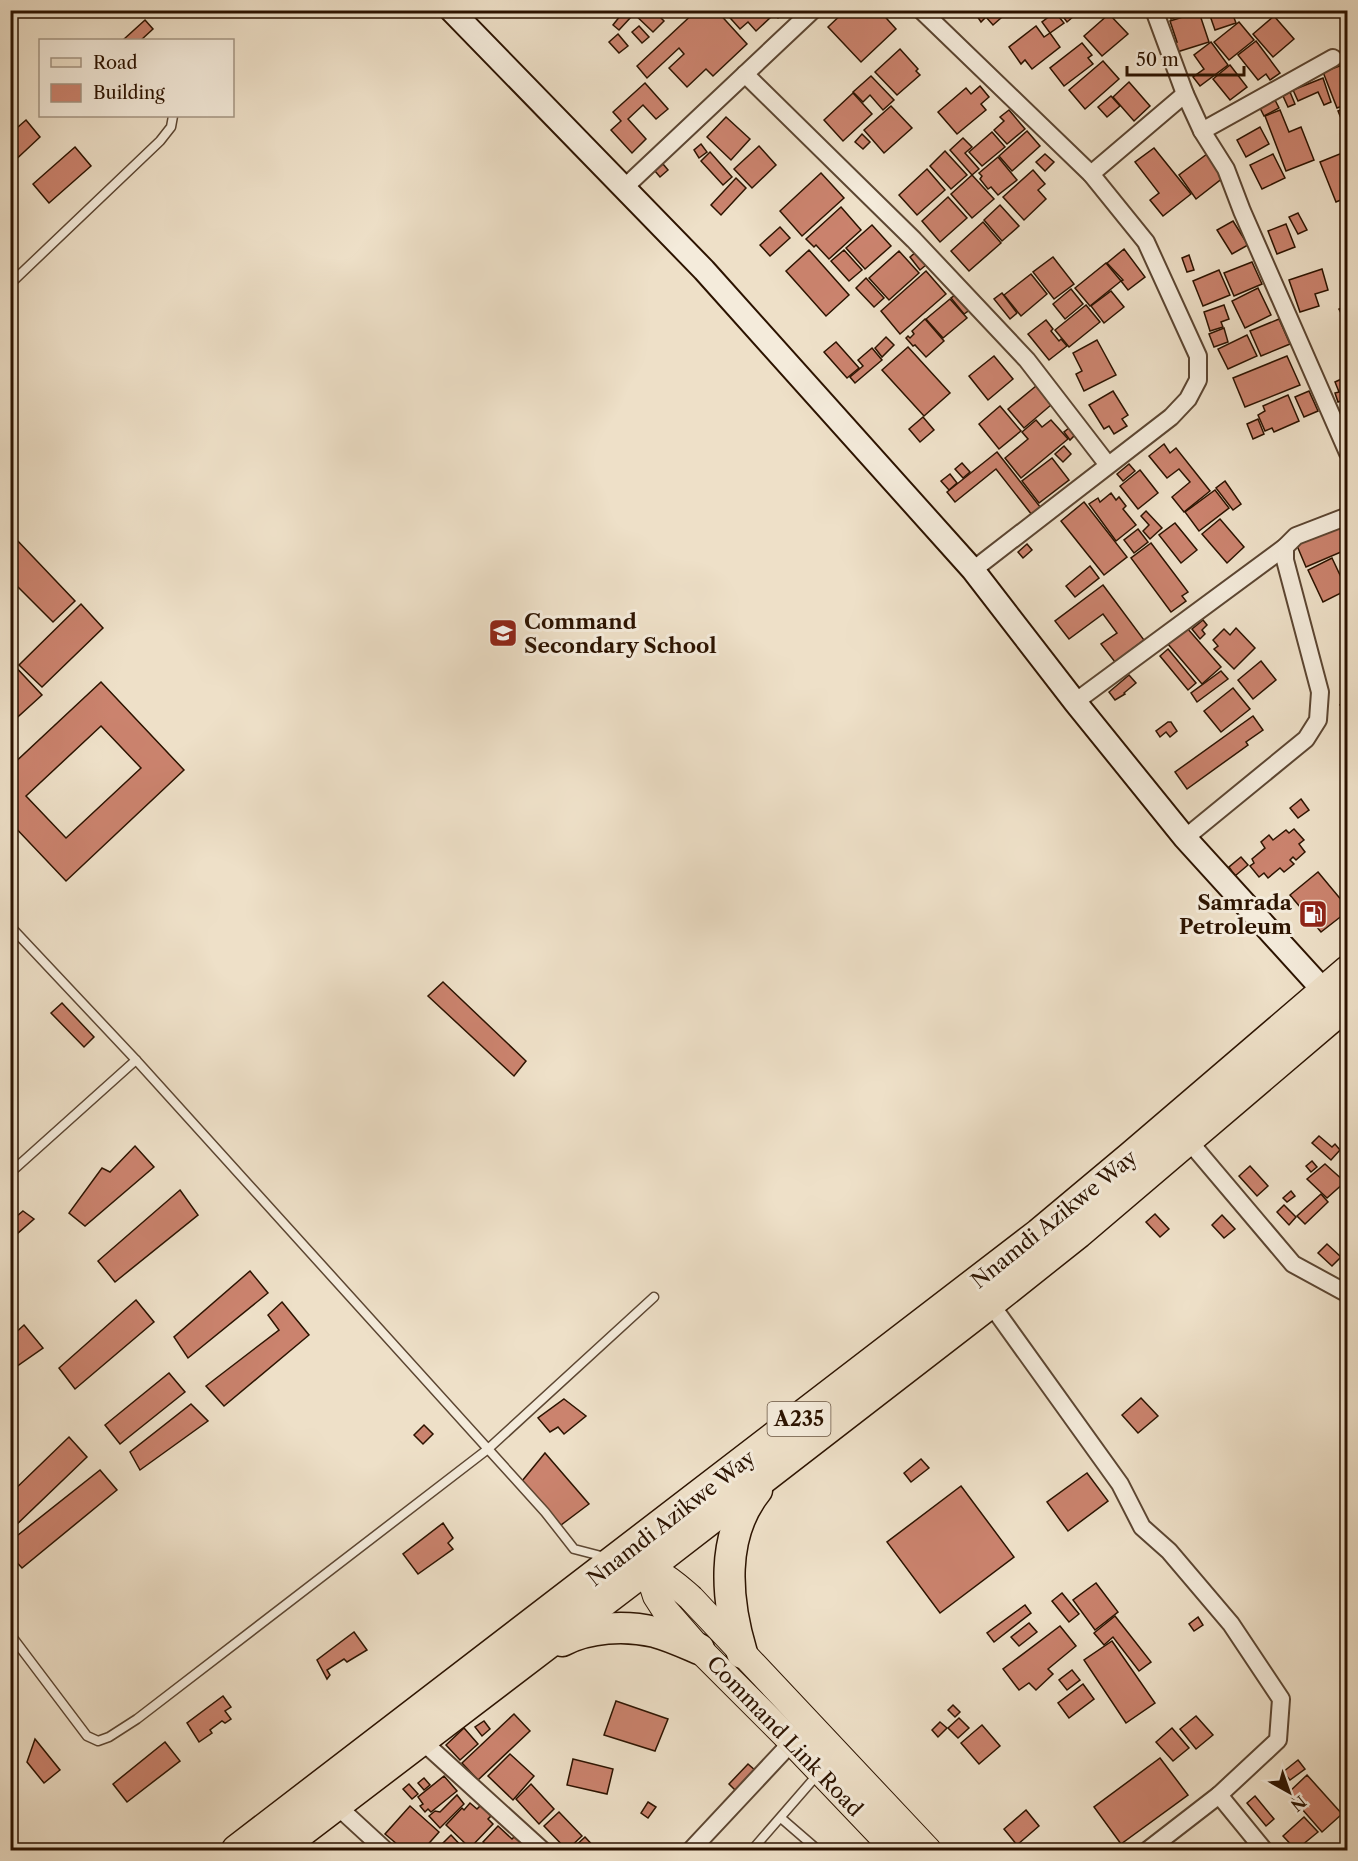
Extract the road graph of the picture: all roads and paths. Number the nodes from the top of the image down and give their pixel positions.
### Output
1 (451, 10) edge
2 (813, 10) edge
3 (921, 10) edge
4 (1154, 10) edge
5 (1334, 58) dead end
6 (745, 74) junction
7 (1185, 94) junction
8 (173, 117) edge
9 (1202, 131) junction
10 (1092, 174) junction
11 (624, 188) junction
12 (10, 284) edge
13 (1347, 453) edge
14 (1108, 465) junction
15 (1347, 516) edge
16 (1285, 547) junction
17 (973, 570) junction
18 (1075, 702) junction
19 (1185, 838) junction
20 (10, 926) edge
21 (1347, 971) edge
22 (1336, 997) edge
23 (136, 1060) junction
24 (1188, 1140) junction
25 (10, 1173) edge
26 (1347, 1294) edge
27 (654, 1296) dead end
28 (990, 1303) junction
29 (488, 1449) junction
30 (783, 1462) junction
31 (670, 1518) junction
32 (617, 1560) junction
33 (647, 1568) junction
34 (568, 1597) junction
35 (10, 1634) edge
36 (699, 1648) junction
37 (742, 1653) junction
38 (525, 1661) junction
39 (421, 1740) junction
40 (792, 1742) junction
41 (820, 1771) junction
42 (1219, 1795) junction
43 (336, 1805) junction
44 (781, 1818) junction
45 (887, 1848) edge
46 (237, 1851) edge
47 (277, 1851) edge
48 (386, 1851) edge
49 (542, 1851) edge
50 (691, 1851) edge
51 (752, 1851) edge
52 (818, 1851) edge
53 (928, 1851) edge
54 (1148, 1851) edge
55 (1264, 1851) edge

1 - 11 street
2 - 6 street
3 - 10 street
4 - 7 street
5 - 9 street
6 - 11 street
6 - 14 street
7 - 9 street
7 - 10 street
8 - 12 lane
9 - 13 street
10 - 14 street
11 - 17 street
14 - 17 street
15 - 16 street
16 - 18 street
16 - 19 street
17 - 18 street
18 - 19 street
19 - 22 street
20 - 23 lane
21 - 22 highway, Nnamdi Azikwe Way / A235
22 - 24 highway, Nnamdi Azikwe Way / A235
22 - 31 highway, Nnamdi Azikwe Way / A235
23 - 25 lane
23 - 29 lane
24 - 26 street
24 - 28 highway, Nnamdi Azikwe Way / A235
27 - 29 lane
28 - 30 highway, Nnamdi Azikwe Way / A235
28 - 42 street
29 - 32 lane
29 - 35 lane
30 - 33 highway, Nnamdi Azikwe Way / A235
30 - 37 highway
31 - 32 highway, Nnamdi Azikwe Way / A235
31 - 33 main road
32 - 34 highway, Nnamdi Azikwe Way / A235
33 - 34 main road
33 - 36 main road, Command Link Road
33 - 37 main road, Command Link Road
33 - 38 highway, Nnamdi Azikwe Way / A235
34 - 46 highway, Nnamdi Azikwe Way / A235
36 - 38 highway
36 - 40 main road, Command Link Road
37 - 53 main road, Command Link Road
38 - 39 highway, Nnamdi Azikwe Way / A235
39 - 43 highway, Nnamdi Azikwe Way / A235
39 - 49 street
40 - 41 main road, Command Link Road
40 - 50 street
41 - 44 lane
41 - 45 main road, Command Link Road
42 - 54 street
42 - 55 street
43 - 47 highway, Nnamdi Azikwe Way / A235
43 - 48 street
44 - 51 lane
44 - 52 lane

